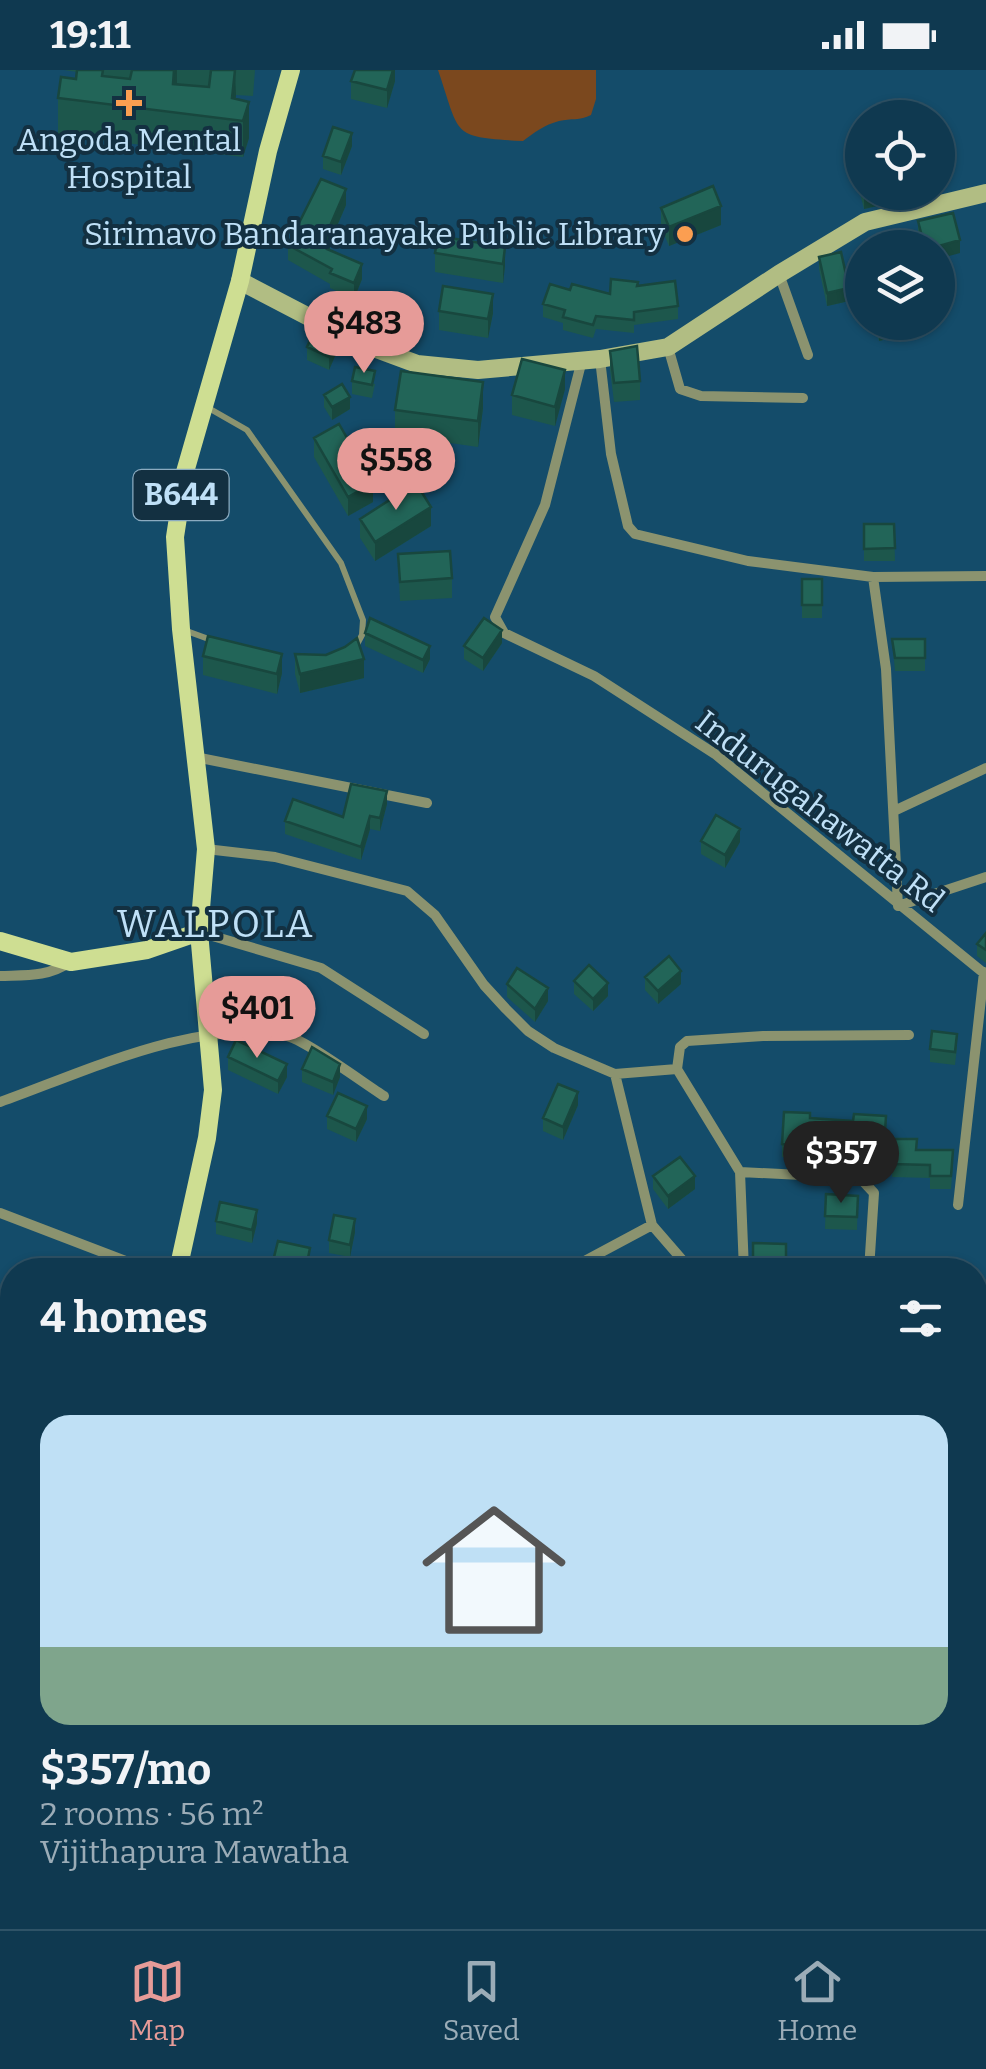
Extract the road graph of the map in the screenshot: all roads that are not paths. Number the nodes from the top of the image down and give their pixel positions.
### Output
1 (291, 70) edge
2 (986, 192) edge
3 (779, 274) junction
4 (240, 281) junction
5 (668, 348) junction
6 (808, 356) dead end
7 (591, 359) junction
8 (803, 398) dead end
9 (204, 406) junction
10 (986, 576) edge
11 (873, 577) junction
12 (181, 629) junction
13 (216, 642) edge
14 (351, 656) edge
15 (194, 757) junction
16 (986, 768) edge
17 (427, 803) dead end
18 (894, 811) junction
19 (206, 849) junction
20 (986, 877) edge
21 (898, 906) junction
22 (199, 932) junction
23 (0, 942) edge
24 (71, 962) junction
25 (985, 973) edge
26 (0, 976) edge
27 (210, 1032) junction
28 (424, 1034) dead end
29 (909, 1035) dead end
30 (677, 1069) junction
31 (614, 1074) junction
32 (384, 1096) dead end
33 (0, 1102) edge
34 (740, 1172) junction
35 (958, 1205) dead end
36 (0, 1214) edge
37 (652, 1225) junction
38 (117, 1258) edge
39 (181, 1258) edge
40 (590, 1258) edge
41 (680, 1258) edge
42 (744, 1258) edge
43 (870, 1258) edge

1 - 4 main road, B644
2 - 3 street
3 - 5 street
3 - 6 street
4 - 7 street
4 - 9 main road, B644
5 - 7 street
5 - 8 street
7 - 11 street
7 - 21 street, Indurugahawatta Rd
9 - 12 main road, B644
9 - 14 lane
10 - 11 street
11 - 18 street
12 - 13 lane
12 - 15 main road, B644
15 - 17 street
15 - 19 main road, B644
16 - 18 street
18 - 21 street
19 - 22 main road, B644
19 - 31 street
20 - 21 street
21 - 25 street, Indurugahawatta Rd
22 - 24 main road
22 - 27 main road, B644
22 - 28 street
23 - 24 main road
24 - 26 street
25 - 35 street
27 - 32 street
27 - 33 street
27 - 39 main road, B644
29 - 30 street
30 - 31 street
30 - 34 street
31 - 37 street
34 - 42 street
34 - 43 street
36 - 38 street
37 - 40 street
37 - 41 street

